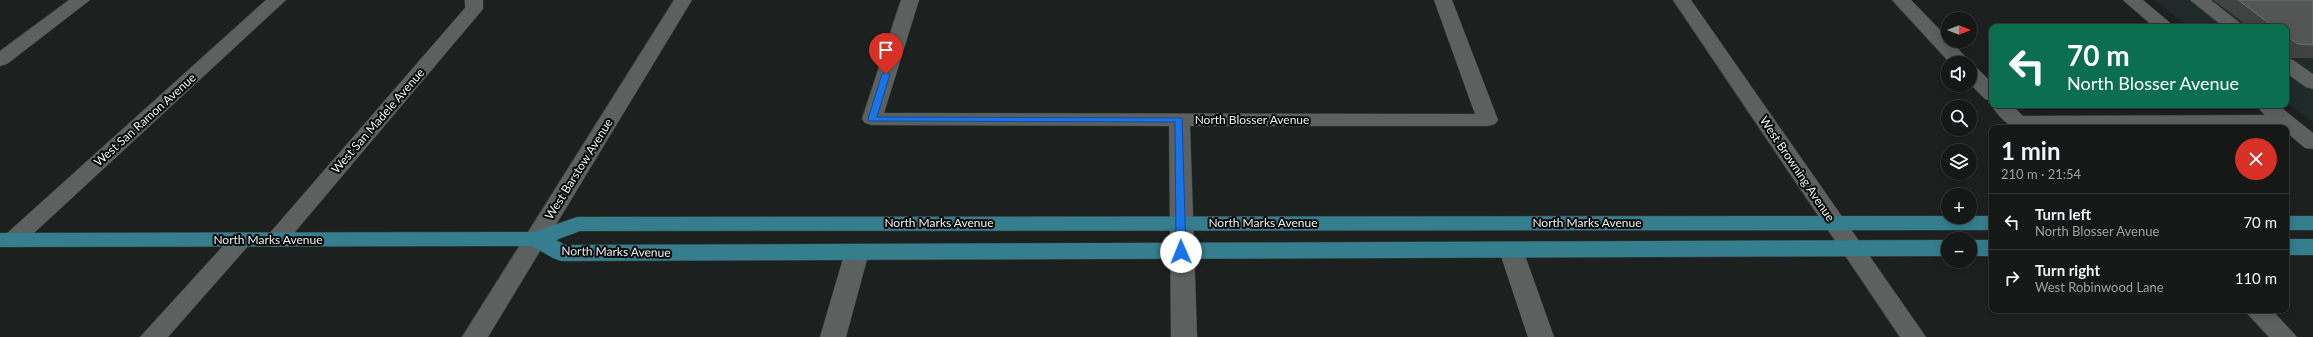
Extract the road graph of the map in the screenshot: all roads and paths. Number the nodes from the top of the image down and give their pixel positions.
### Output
1 (81, 0) edge
2 (277, 0) edge
3 (474, 0) edge
4 (683, 0) edge
5 (910, 0) edge
6 (1443, 0) edge
7 (1682, 0) edge
8 (1902, 0) edge
9 (2132, 0) edge
10 (2199, 0) edge
11 (2162, 24) edge
12 (2232, 24) edge
13 (1954, 56) edge
14 (0, 60) edge
15 (2289, 66) edge
16 (1977, 79) edge
17 (2313, 83) edge
18 (1989, 92) edge
19 (2004, 108) edge
20 (2269, 108) edge
21 (1179, 120) junction
22 (2286, 121) junction
23 (2313, 143) edge
24 (1180, 223) junction
25 (2289, 223) edge
26 (2313, 223) edge
27 (1835, 224) junction
28 (1989, 224) edge
29 (536, 239) junction
30 (7, 240) edge
31 (241, 240) junction
32 (276, 240) junction
33 (1852, 248) junction
34 (1941, 248) edge
35 (1977, 248) edge
36 (1989, 248) edge
37 (1510, 250) junction
38 (857, 252) junction
39 (1181, 252) junction
40 (2260, 313) edge
41 (154, 337) edge
42 (475, 337) edge
43 (833, 337) edge
44 (1184, 337) edge
45 (1541, 337) edge
46 (1913, 337) edge
47 (2284, 337) edge

1 - 14 street
2 - 30 street, West San Ramon Avenue
3 - 32 street, West San Madele Avenue
4 - 29 street, West Barstow Avenue
5 - 21 street, North Blosser Avenue
6 - 21 street, North Blosser Avenue
7 - 27 street, West Browning Avenue
8 - 13 street
9 - 11 street
10 - 12 street
15 - 17 street
16 - 18 street
19 - 22 street
20 - 22 street
21 - 24 street
22 - 23 street
24 - 27 main road, North Marks Avenue
24 - 29 main road, North Marks Avenue
24 - 39 street
25 - 26 main road
27 - 28 main road, North Marks Avenue
27 - 33 street, West Browning Avenue
29 - 32 main road, North Marks Avenue
29 - 38 main road, North Marks Avenue
29 - 42 street, West Barstow Avenue
30 - 31 main road, North Marks Avenue
31 - 32 main road, North Marks Avenue
31 - 41 street
33 - 34 main road, North Marks Avenue
33 - 37 main road, North Marks Avenue
33 - 46 street, West Browning Avenue
35 - 36 main road
37 - 39 main road, North Marks Avenue
37 - 45 street
38 - 39 main road, North Marks Avenue
38 - 43 street
39 - 44 street
40 - 47 street

